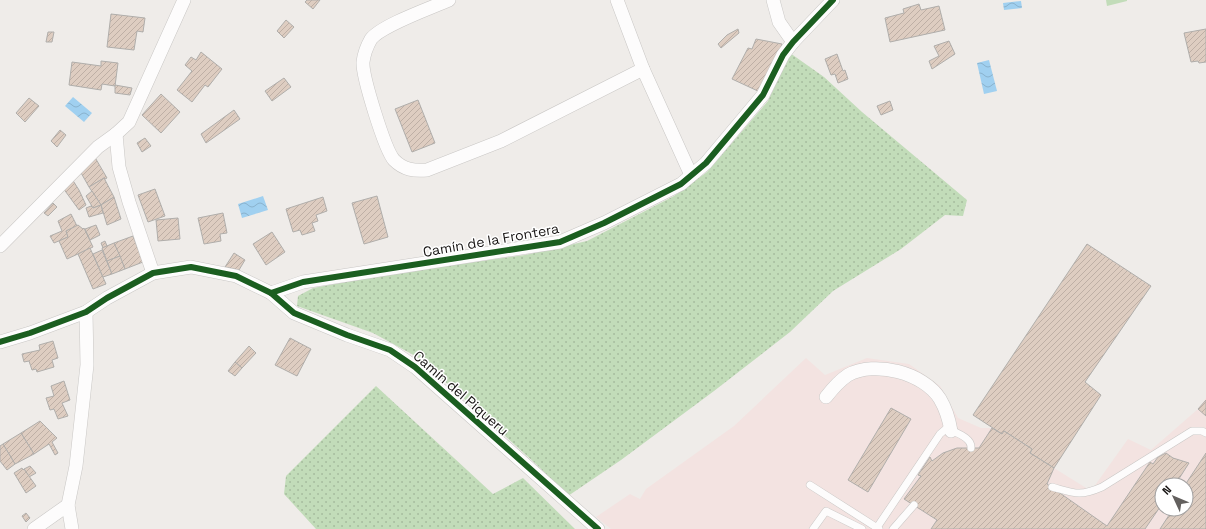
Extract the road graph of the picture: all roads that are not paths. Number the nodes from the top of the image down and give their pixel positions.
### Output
1 (184, 0) edge
2 (449, 0) edge
3 (617, 0) edge
4 (773, 0) edge
5 (833, 0) edge
6 (792, 42) junction
7 (643, 69) junction
8 (116, 134) junction
9 (691, 175) junction
10 (0, 246) edge
11 (153, 273) junction
12 (271, 292) junction
13 (86, 312) junction
14 (0, 342) edge
15 (826, 397) dead end
16 (951, 431) junction
17 (1206, 433) edge
18 (971, 448) dead end
19 (810, 485) dead end
20 (1052, 487) dead end
21 (914, 505) dead end
22 (68, 506) junction
23 (877, 528) edge
24 (34, 529) edge
25 (72, 529) edge
26 (598, 529) edge
27 (813, 529) edge
28 (862, 529) edge
29 (893, 529) edge

1 - 8 street
2 - 7 street
3 - 7 street
4 - 6 street
5 - 6 street, Camín de la Frontera
6 - 9 street, Camín de la Frontera
7 - 9 street
8 - 10 street
8 - 11 street
9 - 12 street, Camín de la Frontera
11 - 12 street, Camín del Piqueru
11 - 13 street, Camín del Piqueru
12 - 26 street, Camín del Piqueru
13 - 14 street, Camín del Piqueru
13 - 22 street
15 - 16 street
16 - 18 lane
16 - 23 lane
17 - 20 lane
19 - 23 lane
21 - 29 lane
22 - 24 street
22 - 25 street
27 - 28 lane

